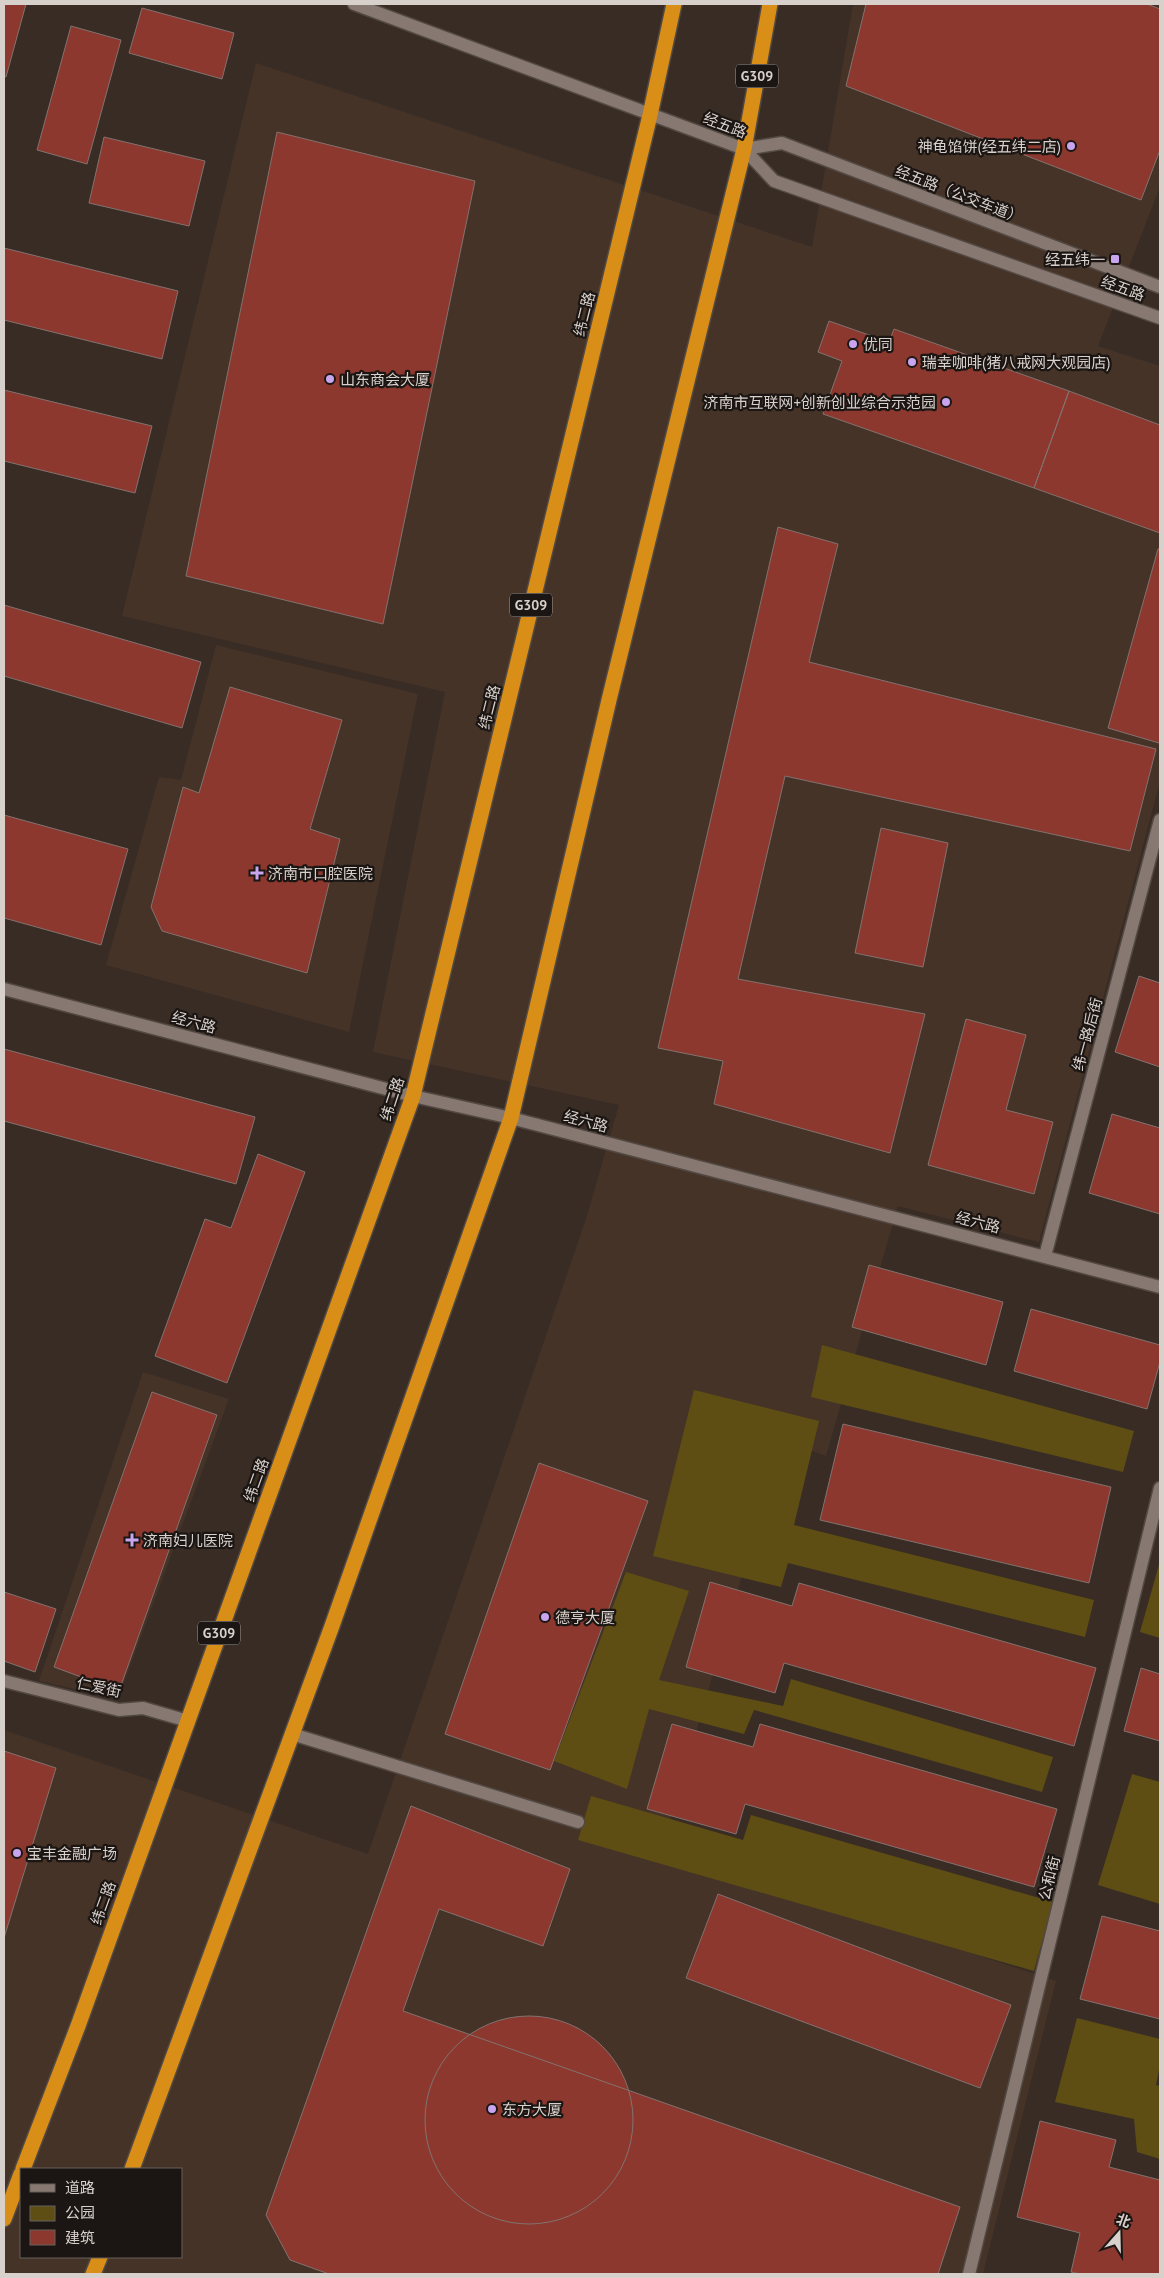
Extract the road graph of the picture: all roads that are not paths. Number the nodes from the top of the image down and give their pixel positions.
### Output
1 (354, 4) edge
2 (674, 4) edge
3 (770, 4) edge
4 (650, 115) junction
5 (744, 148) junction
6 (1160, 287) edge
7 (1160, 318) edge
8 (1160, 820) edge
9 (4, 989) edge
10 (412, 1096) junction
11 (510, 1118) junction
12 (1045, 1256) junction
13 (1160, 1287) edge
14 (1160, 1488) edge
15 (4, 1681) edge
16 (188, 1721) junction
17 (292, 1734) junction
18 (578, 1822) dead end
19 (23, 2168) edge
20 (132, 2168) edge
21 (20, 2177) edge
22 (4, 2219) edge
23 (100, 2258) edge
24 (93, 2274) edge
25 (969, 2274) edge

1 - 4 street, 经五路
2 - 4 highway, 纬二路 / G309
3 - 5 highway, G309
4 - 5 street, 经五路
4 - 10 highway, 纬二路 / G309
5 - 6 street, 经五路（公交车道）
5 - 7 street, 经五路
5 - 11 highway, G309
8 - 12 street, 纬一路后街
9 - 10 street, 经六路
10 - 11 street, 经六路
10 - 16 highway, 纬二路 / G309
11 - 12 street, 经六路
11 - 17 highway, G309
12 - 13 street, 经六路
14 - 25 street, 公和街
15 - 16 street, 仁爱街
16 - 19 highway, 纬二路 / G309
17 - 18 street
17 - 20 highway, G309
21 - 22 highway
23 - 24 highway

